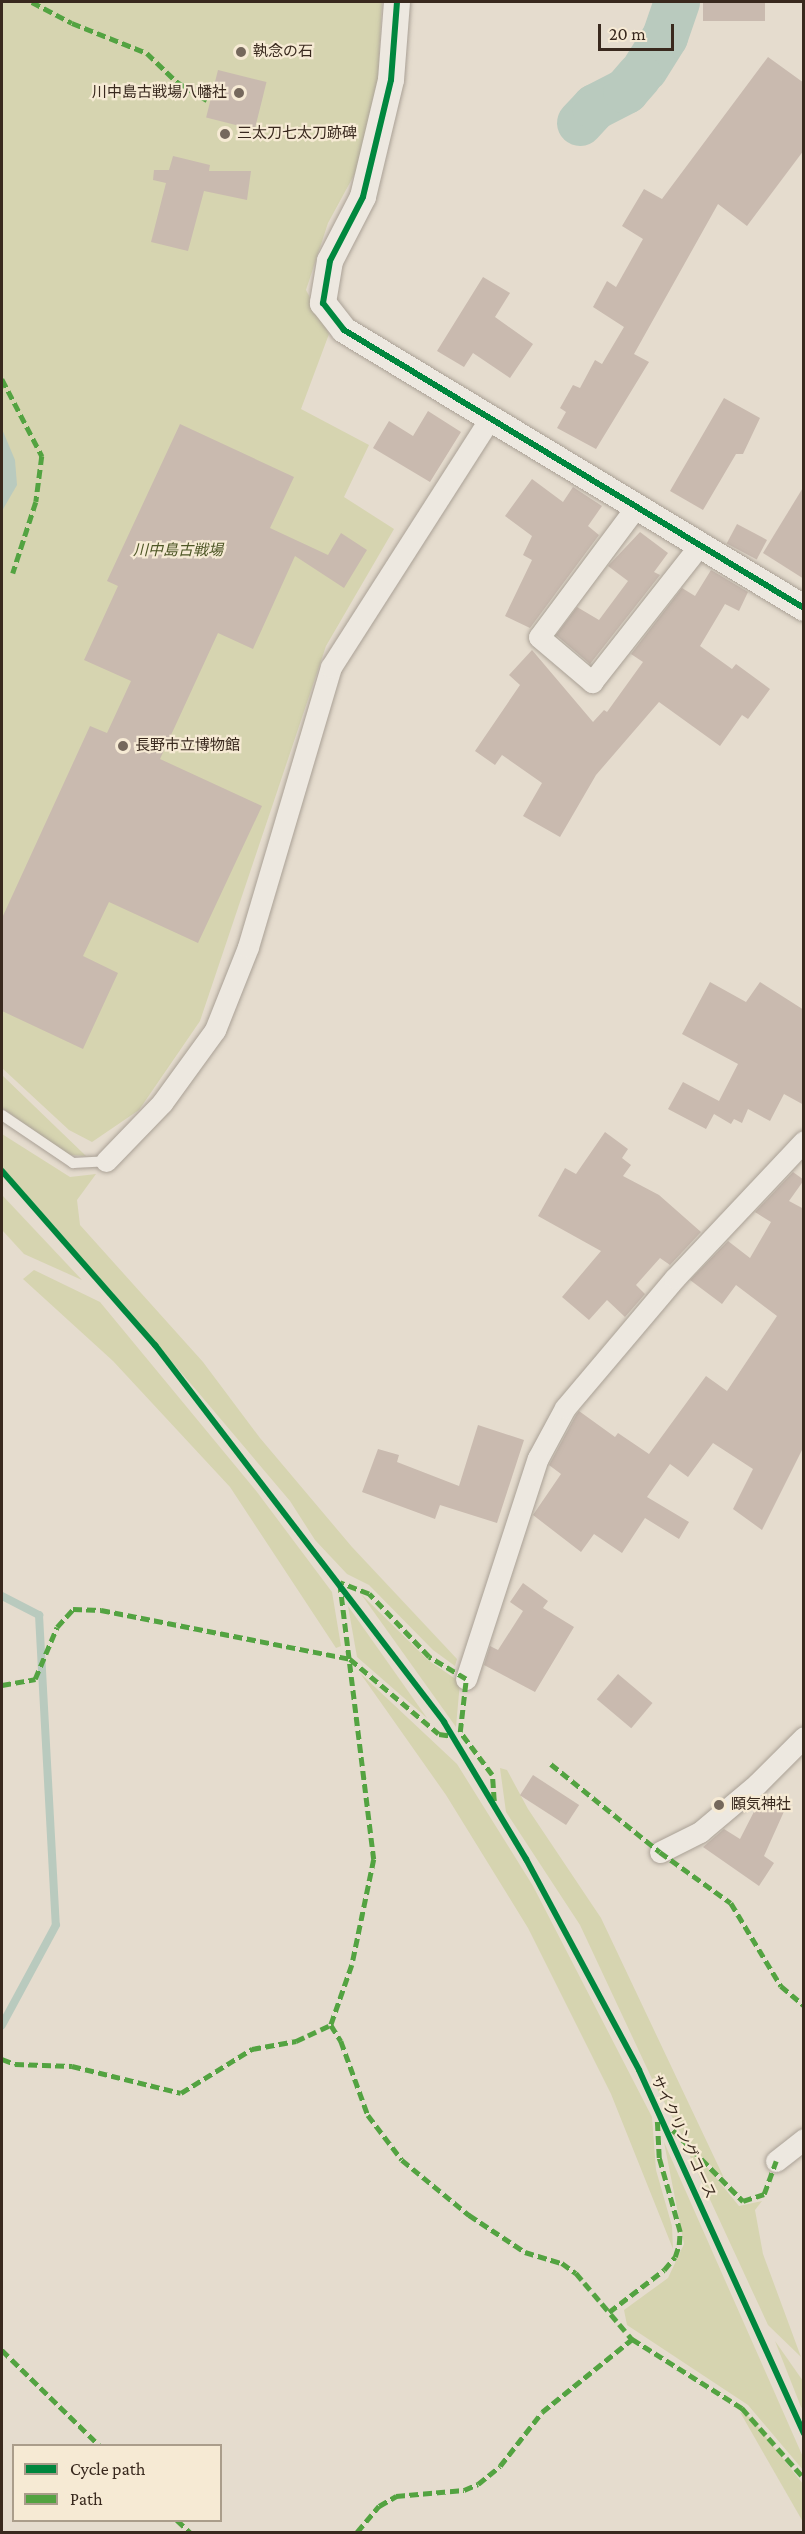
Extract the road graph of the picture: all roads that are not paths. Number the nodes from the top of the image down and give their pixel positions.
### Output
1 (397, 2) edge
2 (491, 417) junction
3 (636, 507) junction
4 (699, 545) junction
5 (804, 608) edge
6 (2, 1115) edge
7 (804, 1141) edge
8 (106, 1161) joint
9 (466, 1679) dead end
10 (804, 1737) edge
11 (660, 1852) dead end
12 (804, 2139) edge
13 (776, 2161) dead end

1 - 2 street
2 - 3 street
2 - 8 street
3 - 4 street
3 - 4 street
4 - 5 street
6 - 8 lane
7 - 9 street
10 - 11 street
12 - 13 street

